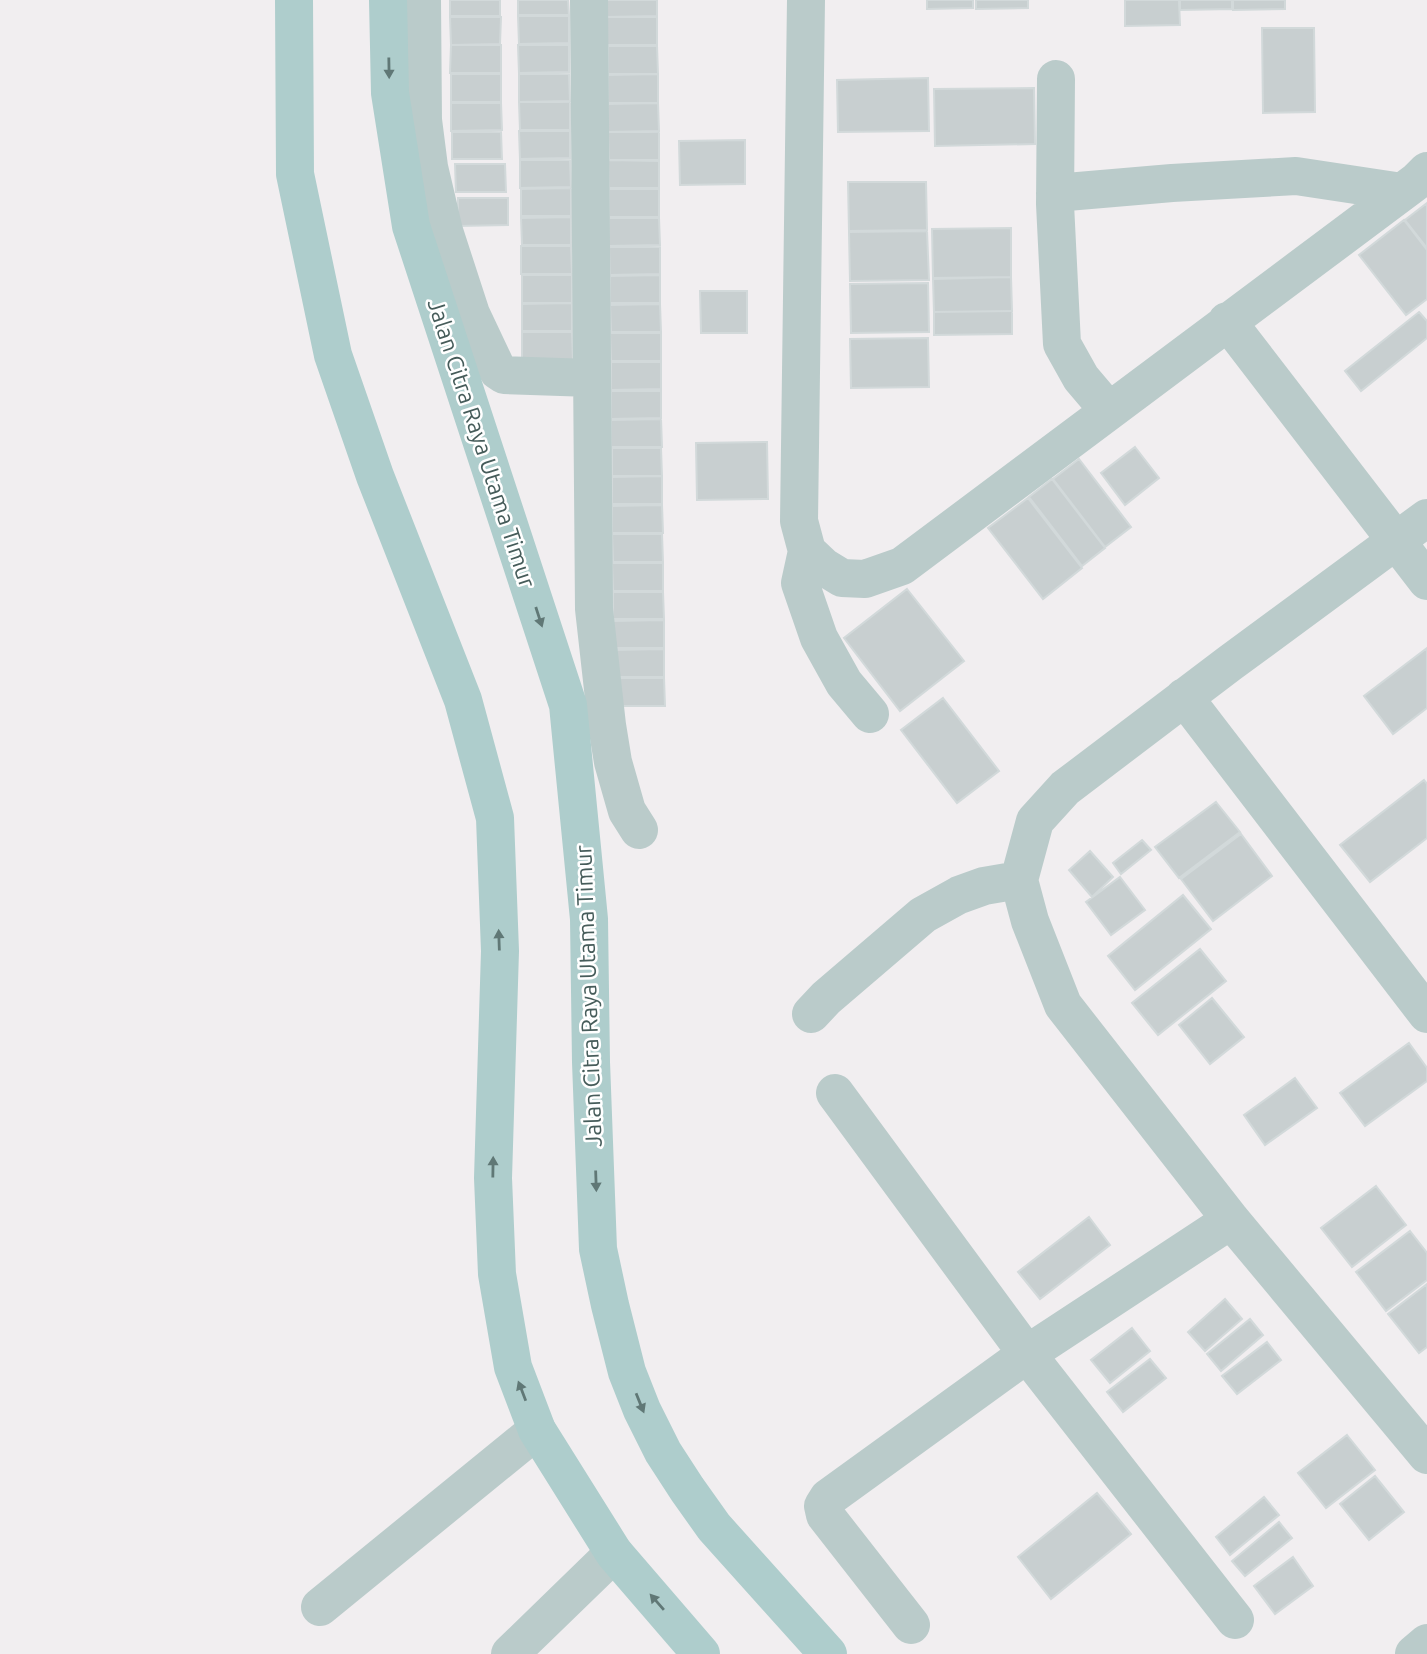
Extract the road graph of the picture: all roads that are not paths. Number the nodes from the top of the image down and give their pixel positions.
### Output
1 (294, 0) edge
2 (388, 0) edge
3 (422, 0) edge
4 (589, 0) edge
5 (806, 0) edge
6 (1056, 79) dead end
7 (1414, 181) edge
8 (1055, 193) junction
9 (1227, 321) junction
10 (591, 378) junction
11 (1109, 411) junction
12 (1427, 519) edge
13 (1397, 541) junction
14 (807, 551) junction
15 (1427, 581) edge
16 (1184, 697) junction
17 (870, 715) dead end
18 (639, 830) dead end
19 (1019, 880) junction
20 (811, 1014) dead end
21 (1427, 1014) edge
22 (835, 1093) dead end
23 (1231, 1220) junction
24 (1027, 1354) junction
25 (537, 1430) junction
26 (1427, 1455) edge
27 (614, 1553) junction
28 (320, 1607) dead end
29 (1235, 1620) dead end
30 (911, 1625) dead end
31 (1427, 1643) edge
32 (510, 1654) edge
33 (701, 1654) edge
34 (828, 1654) edge
35 (1413, 1654) edge

25 -> 1 main road
2 -> 34 main road, Jalan Citra Raya Utama Timur
3 - 10 street
4 - 10 street
5 - 14 street
6 - 8 street
7 - 8 street
7 - 9 street
8 - 11 street
9 - 11 street
9 - 13 street
10 - 18 street
11 - 14 street
12 - 13 street
13 - 15 street
13 - 16 street
14 - 17 street
16 - 19 street
16 - 21 street
19 - 20 street
19 - 23 street
22 - 24 street
23 - 24 street
23 - 26 street
24 - 29 street
24 - 30 street
25 - 27 main road
25 - 28 street
27 - 32 street
33 -> 27 main road
31 - 35 street

